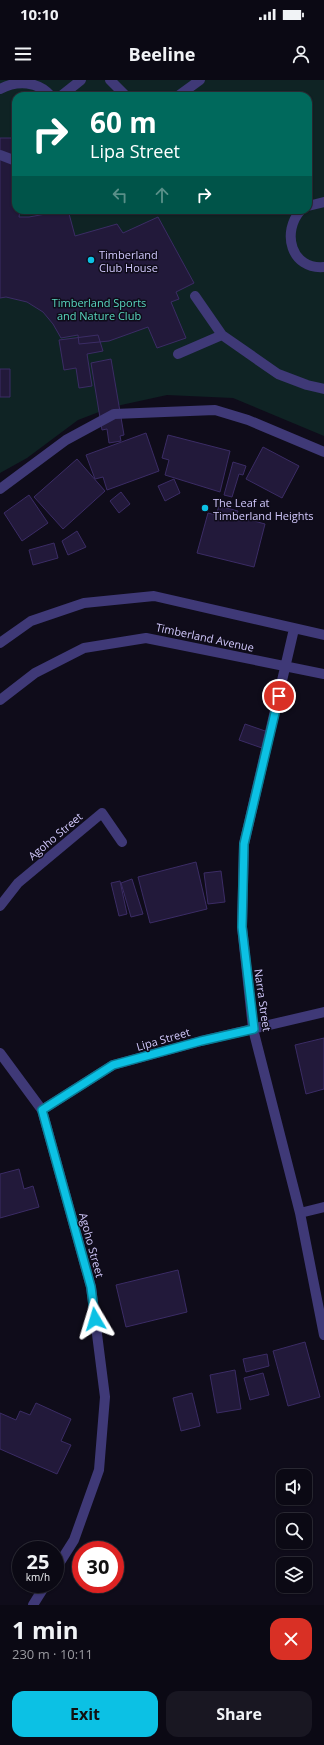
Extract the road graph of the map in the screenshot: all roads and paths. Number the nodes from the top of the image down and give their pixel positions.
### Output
1 (81, 80) edge
2 (110, 80) edge
3 (200, 80) edge
4 (0, 89) edge
5 (48, 92) edge
6 (66, 92) edge
7 (122, 92) edge
8 (184, 92) edge
9 (0, 155) edge
10 (12, 160) edge
11 (324, 202) edge
12 (312, 205) edge
13 (298, 214) edge
14 (324, 267) edge
15 (195, 296) dead end
16 (222, 335) junction
17 (178, 354) dead end
18 (324, 389) edge
19 (324, 452) edge
20 (0, 489) edge
21 (294, 629) junction
22 (324, 635) edge
23 (0, 643) edge
24 (286, 666) junction
25 (324, 674) edge
26 (0, 700) edge
27 (122, 842) dead end
28 (0, 906) edge
29 (324, 1012) edge
30 (254, 1029) junction
31 (0, 1053) edge
32 (42, 1110) junction
33 (324, 1207) edge
34 (300, 1213) junction
35 (324, 1335) edge
36 (64, 1556) edge
37 (41, 1593) edge
38 (34, 1605) edge

1 - 6 street
2 - 7 street
3 - 8 street
4 - 5 street
9 - 10 street
11 - 12 street
13 - 14 street
15 - 16 street
16 - 17 street
16 - 18 street
19 - 20 street
21 - 22 street
21 - 23 street
21 - 24 street, Narra Street
24 - 25 street, Timberland Avenue
24 - 26 street, Timberland Avenue
24 - 30 street, Narra Street
27 - 28 street, Agoho Street
29 - 30 street, Lipa Street
30 - 32 street, Lipa Street
30 - 34 street, Narra Street
31 - 32 street, Agoho Street
32 - 36 street, Agoho Street
33 - 34 street
34 - 35 street, Narra Street
37 - 38 street

